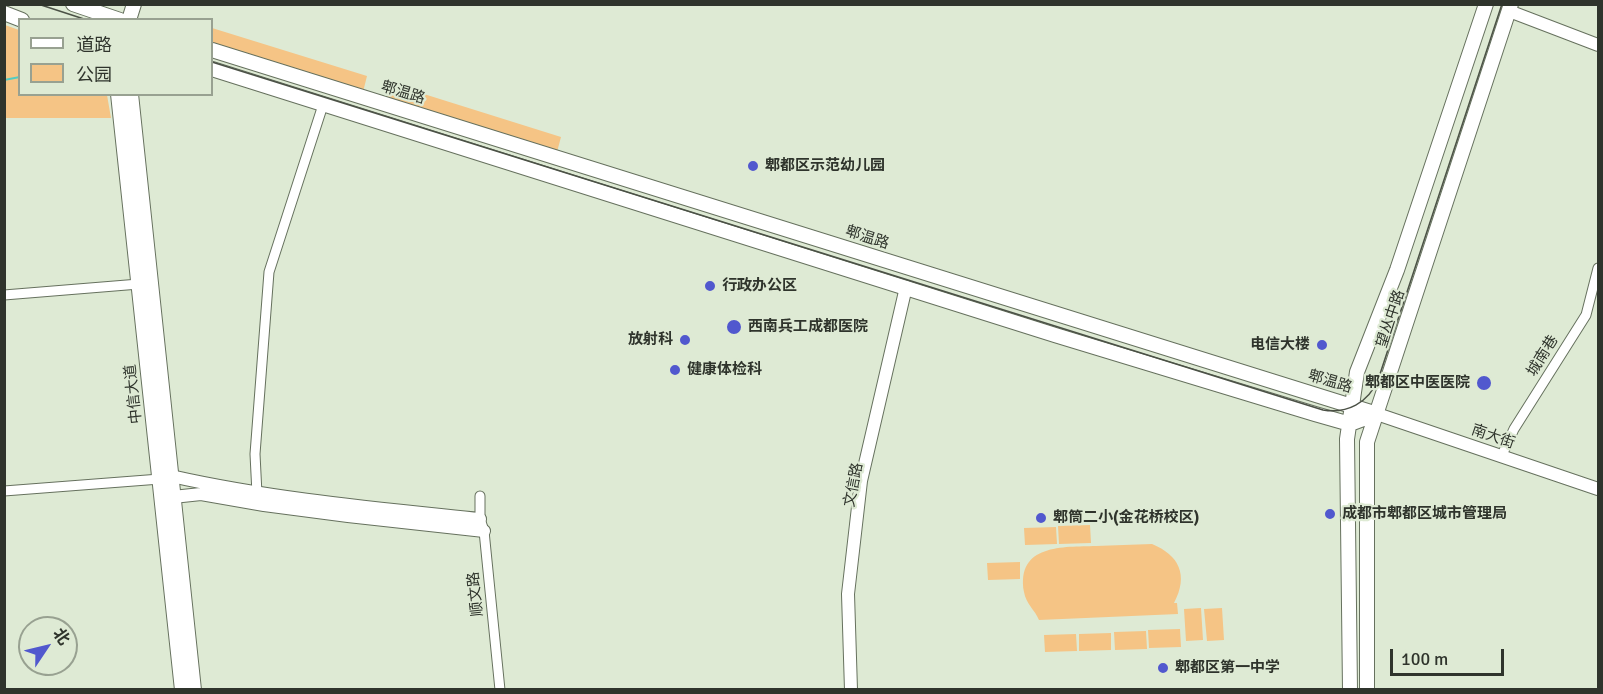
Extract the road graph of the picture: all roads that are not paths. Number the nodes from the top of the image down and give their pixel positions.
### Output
1 (73, 4) edge
2 (134, 4) edge
3 (1486, 4) edge
4 (1510, 8) edge
5 (4, 13) edge
6 (18, 18) edge
7 (118, 18) edge
8 (122, 18) edge
9 (1599, 45) edge
10 (213, 50) edge
11 (213, 69) edge
12 (118, 96) edge
13 (131, 96) edge
14 (323, 105) junction
15 (1599, 268) edge
16 (139, 284) junction
17 (909, 288) junction
18 (4, 295) edge
19 (1352, 406) junction
20 (1377, 414) junction
21 (1350, 424) junction
22 (1502, 455) junction
23 (165, 477) junction
24 (1599, 489) edge
25 (4, 491) edge
26 (257, 494) junction
27 (480, 496) dead end
28 (173, 497) junction
29 (482, 525) junction
30 (182, 690) edge
31 (194, 690) edge
32 (500, 690) edge
33 (850, 690) edge
34 (859, 690) edge
35 (1350, 690) edge
36 (1367, 690) edge

1 - 7 main road
2 - 8 main road
3 - 19 main road, 望丛中路
4 - 9 main road
4 - 20 main road, 望丛中路
5 - 6 main road
10 - 19 main road, 郫温路
11 - 14 main road
12 - 16 main road, 中信大道
13 - 23 main road, 中信大道
14 - 17 main road
14 - 26 street
15 - 22 street, 城南巷
16 - 18 street
16 - 23 main road, 中信大道
17 - 21 main road
17 - 33 main road
17 - 34 main road, 文信路
19 - 20 main road, 郫温路
19 - 21 main road, 望丛中路
20 - 21 main road
20 - 22 main road, 南大街
20 - 36 main road, 望丛中路
21 - 35 main road, 望丛中路
22 - 24 main road, 南大街
23 - 25 street
23 - 26 main road
23 - 28 main road, 中信大道
23 - 30 main road, 中信大道
26 - 29 main road
27 - 29 street, 顺文路
28 - 29 main road
28 - 31 main road, 中信大道
29 - 32 street, 顺文路

